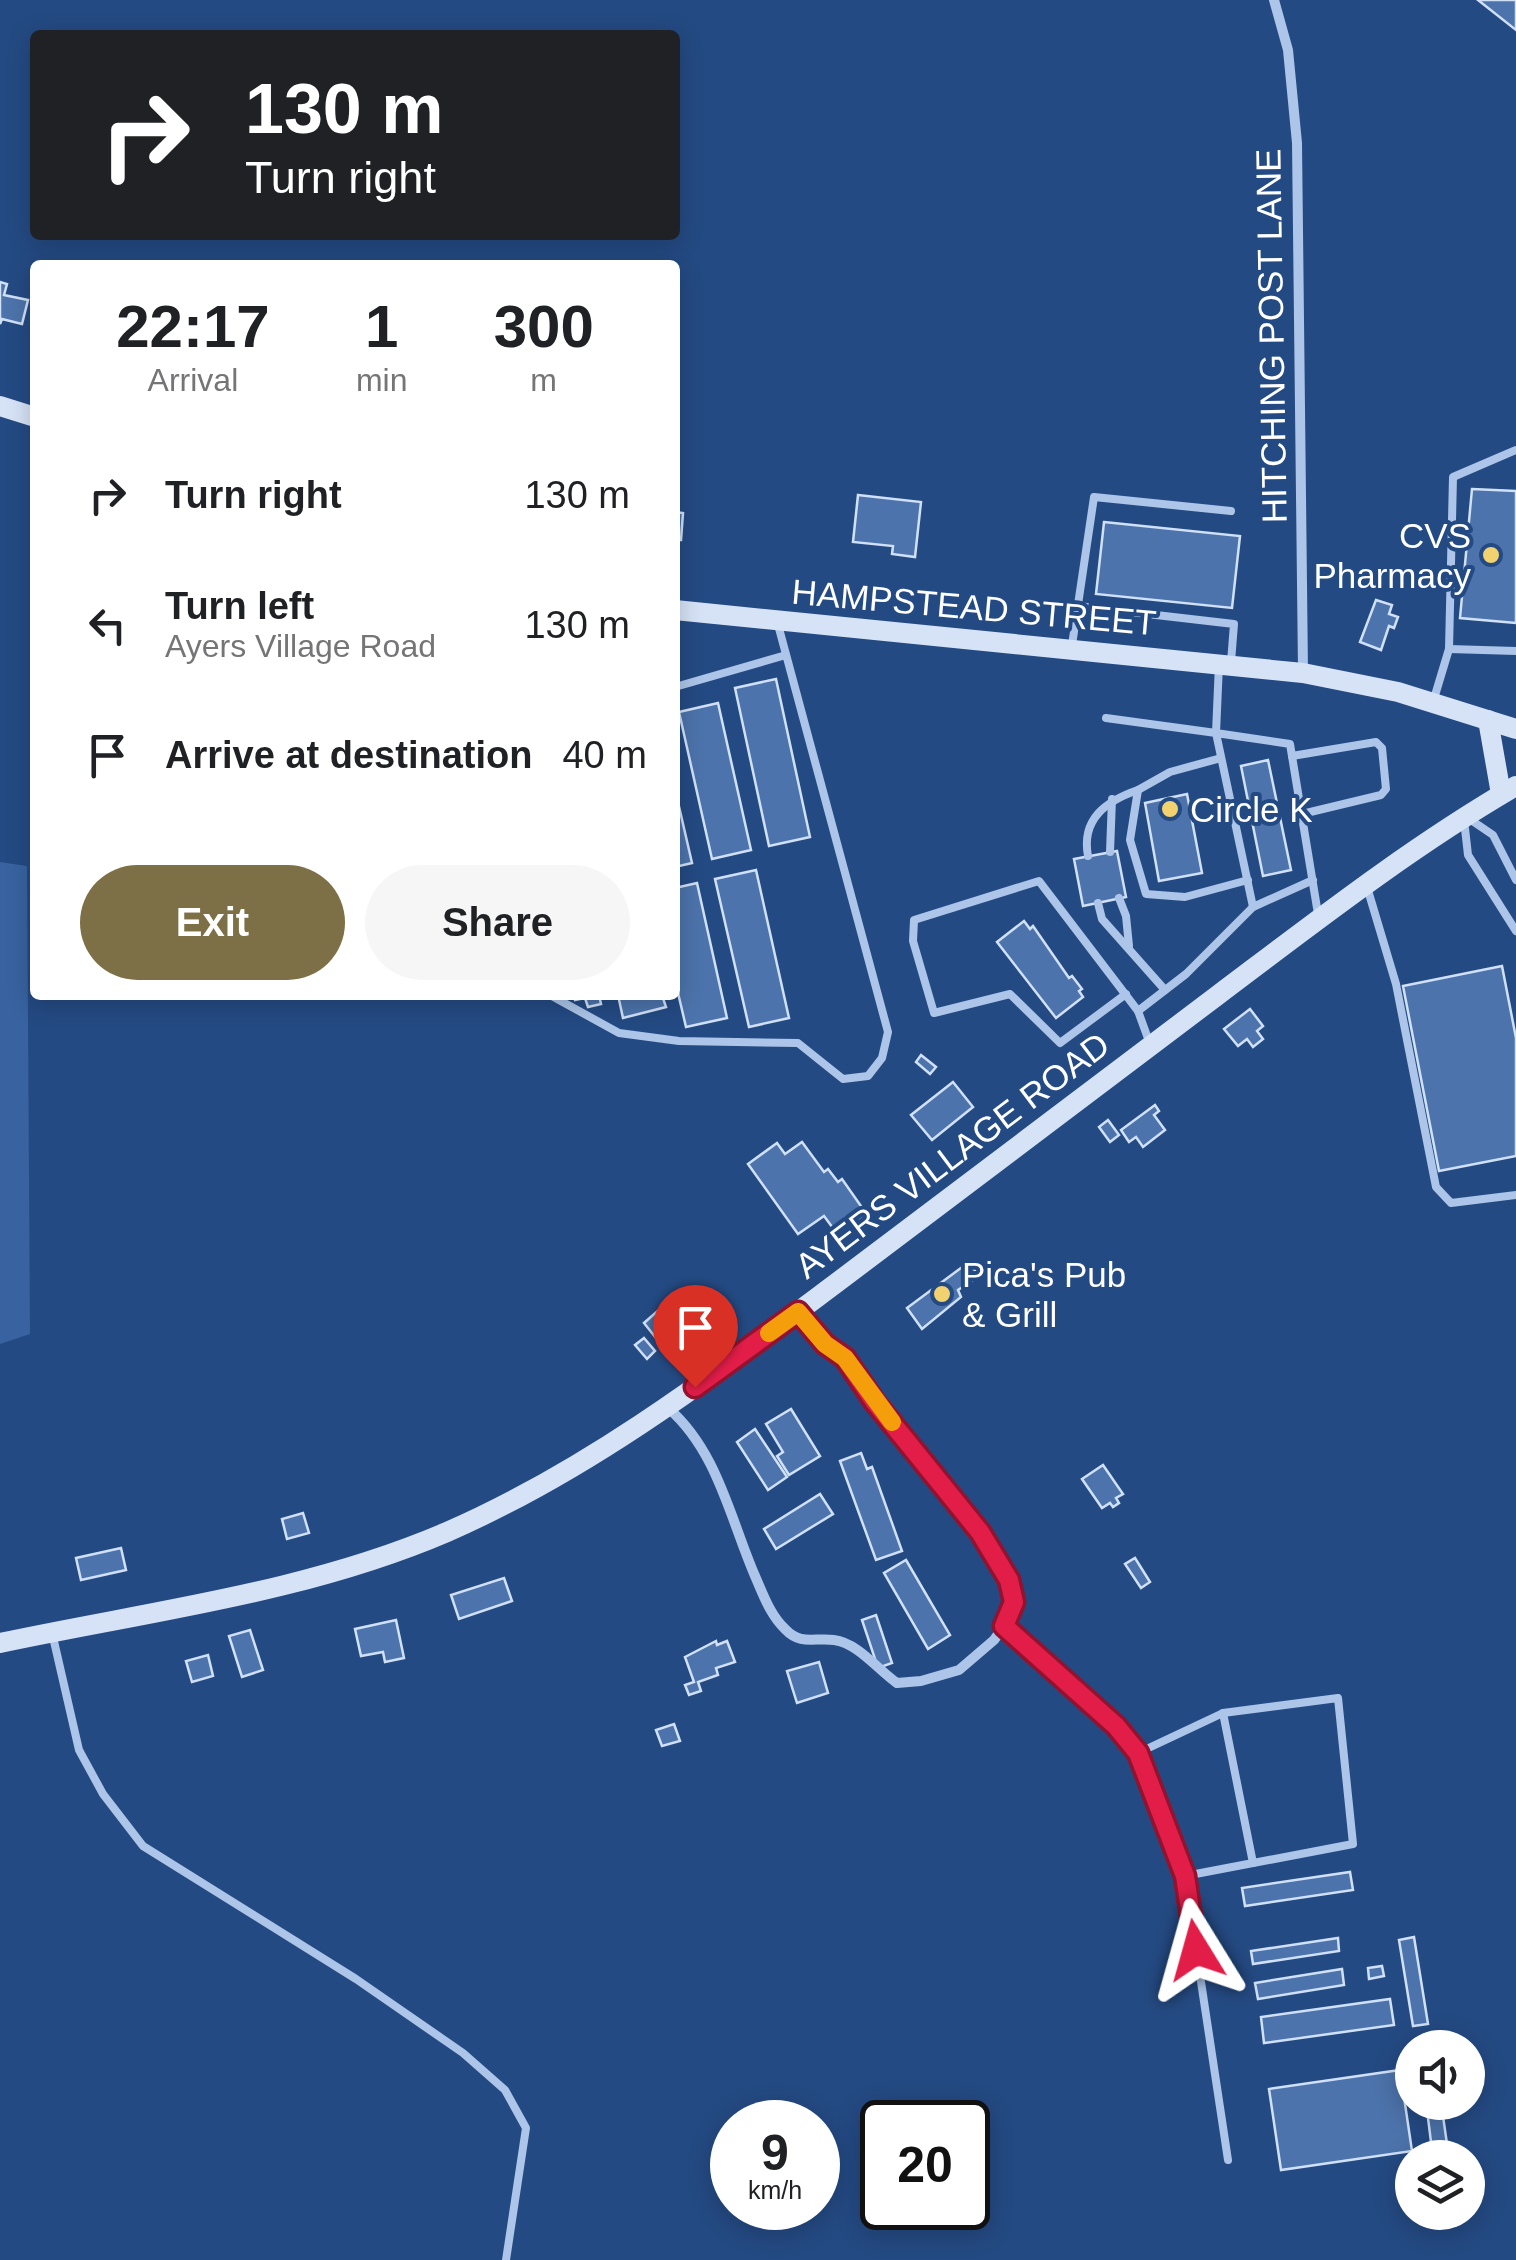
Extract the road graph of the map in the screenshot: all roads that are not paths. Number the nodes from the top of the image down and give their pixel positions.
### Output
1 (1274, 0) edge
2 (0, 406) edge
3 (30, 415) edge
4 (1516, 450) edge
5 (1231, 510) dead end
6 (1078, 606) junction
7 (680, 611) edge
8 (777, 621) junction
9 (1449, 649) junction
10 (1072, 650) junction
11 (1516, 651) edge
12 (786, 655) junction
13 (1225, 663) junction
14 (1303, 673) junction
15 (680, 686) edge
16 (1433, 702) junction
17 (1106, 718) dead end
18 (1488, 720) junction
19 (1516, 729) edge
20 (1216, 733) junction
21 (1292, 756) junction
22 (1222, 758) junction
23 (1138, 790) junction
24 (1509, 790) edge
25 (1112, 799) junction
26 (1302, 814) junction
27 (1464, 816) junction
28 (1110, 852) dead end
29 (1088, 856) dead end
30 (1248, 880) junction
31 (1313, 880) junction
32 (1516, 880) edge
33 (1367, 885) junction
34 (1119, 898) dead end
35 (1098, 902) dead end
36 (1254, 907) junction
37 (1319, 919) junction
38 (1516, 930) edge
39 (1129, 946) junction
40 (1165, 990) junction
41 (1126, 994) junction
42 (559, 1000) edge
43 (1138, 1011) junction
44 (1150, 1046) junction
45 (1516, 1195) edge
46 (798, 1312) junction
47 (668, 1408) junction
48 (1004, 1626) junction
49 (52, 1632) junction
50 (0, 1643) edge
51 (1223, 1713) junction
52 (1138, 1753) junction
53 (1252, 1863) junction
54 (1185, 1876) junction
55 (1228, 2160) dead end
56 (506, 2260) edge

1 - 14 street, HITCHING POST LANE
2 - 3 main road
4 - 9 lane
5 - 6 lane
6 - 10 lane
6 - 13 lane
7 - 8 main road, HAMPSTEAD STREET
8 - 10 main road, HAMPSTEAD STREET
8 - 12 lane
9 - 11 lane
9 - 16 lane
10 - 13 main road, HAMPSTEAD STREET
12 - 15 lane
12 - 42 lane
13 - 14 main road, HAMPSTEAD STREET
13 - 20 lane
14 - 16 main road, HAMPSTEAD STREET
16 - 18 main road, HAMPSTEAD STREET
17 - 20 lane
18 - 19 main road, HAMPSTEAD STREET
18 - 24 main road
20 - 21 lane
20 - 22 lane
21 - 26 lane
21 - 26 lane
22 - 23 lane
22 - 30 lane
23 - 25 lane
23 - 30 lane
24 - 27 main road, AYERS VILLAGE ROAD
25 - 28 lane
25 - 29 lane
26 - 31 lane
27 - 32 lane
27 - 33 main road, AYERS VILLAGE ROAD
27 - 38 lane
30 - 36 lane
31 - 36 lane
31 - 37 lane
33 - 37 main road, AYERS VILLAGE ROAD
33 - 45 lane
34 - 39 lane
35 - 39 lane
36 - 40 lane
37 - 44 main road, AYERS VILLAGE ROAD
39 - 40 lane
40 - 43 lane
41 - 41 lane
41 - 43 lane
43 - 44 lane
44 - 46 main road, AYERS VILLAGE ROAD
46 - 47 main road, AYERS VILLAGE ROAD
46 - 48 street
47 - 48 street
47 - 49 main road, AYERS VILLAGE ROAD
48 - 52 lane
49 - 50 main road, AYERS VILLAGE ROAD
49 - 56 lane
51 - 52 lane
51 - 53 lane
51 - 53 lane
52 - 54 lane
53 - 54 lane
54 - 55 lane

